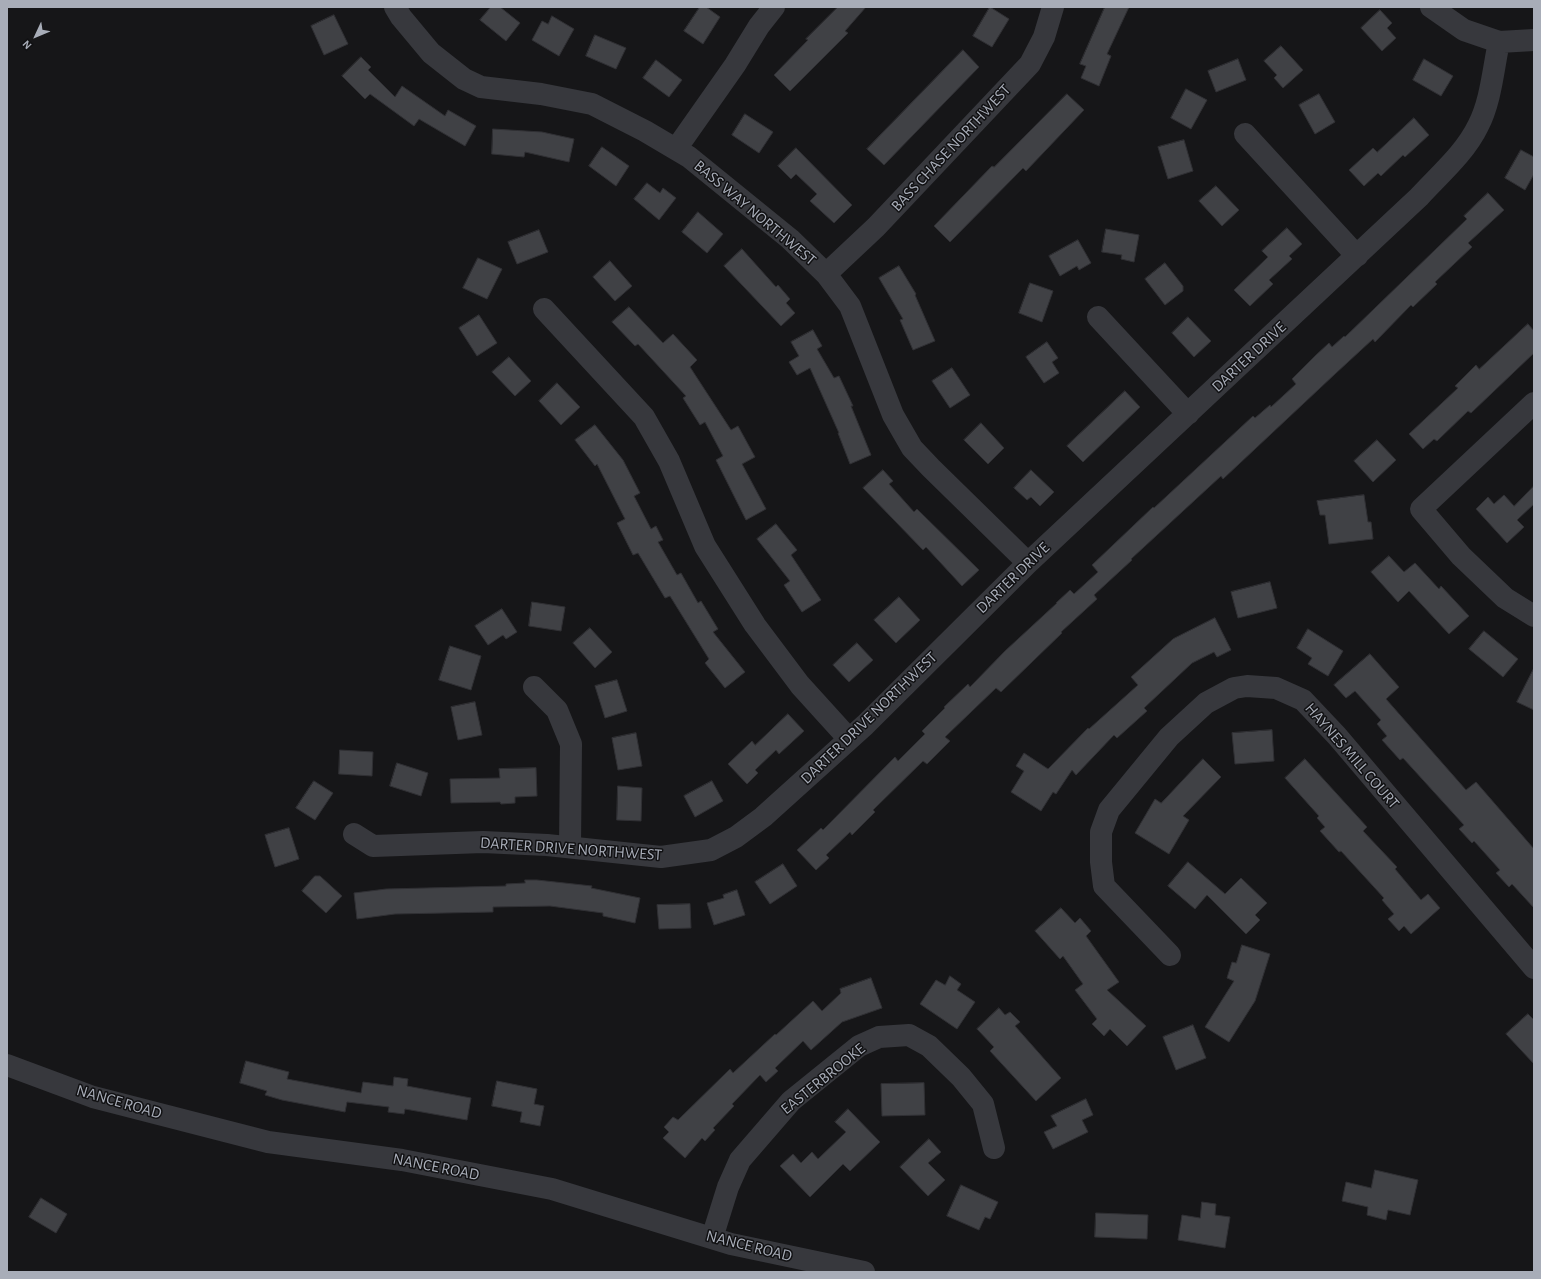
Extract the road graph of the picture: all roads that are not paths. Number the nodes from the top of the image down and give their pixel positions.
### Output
1 (395, 7) edge
2 (774, 7) edge
3 (1053, 7) edge
4 (1431, 7) edge
5 (1534, 40) edge
6 (1499, 42) junction
7 (1246, 134) dead end
8 (676, 149) junction
9 (1356, 256) junction
10 (826, 274) junction
11 (544, 309) dead end
12 (1098, 317) dead end
13 (1534, 403) edge
14 (1188, 414) junction
15 (1028, 564) junction
16 (1534, 616) edge
17 (950, 640) joint
18 (534, 687) dead end
19 (849, 739) junction
20 (354, 834) dead end
21 (570, 847) junction
22 (1170, 955) dead end
23 (1534, 968) edge
24 (7, 1065) edge
25 (994, 1148) dead end
26 (712, 1238) junction
27 (864, 1272) edge

1 - 8 street, BASS WAY NORTHWEST
2 - 8 street
3 - 10 street, BASS CHASE NORTHWEST
4 - 6 street
5 - 6 street
6 - 9 street, DARTER DRIVE
7 - 9 street
8 - 10 street, BASS WAY NORTHWEST
9 - 14 street, DARTER DRIVE
10 - 15 street, BASS WAY NORTHWEST
11 - 19 street
12 - 14 street
13 - 16 street
14 - 15 street, DARTER DRIVE
15 - 17 street, DARTER DRIVE
17 - 19 street, DARTER DRIVE NORTHWEST
18 - 21 street
19 - 21 street, DARTER DRIVE NORTHWEST
20 - 21 street, DARTER DRIVE NORTHWEST
22 - 23 street, HAYNES MILL COURT
24 - 26 street, NANCE ROAD
25 - 26 street, EASTERBROOKE
26 - 27 street, NANCE ROAD

